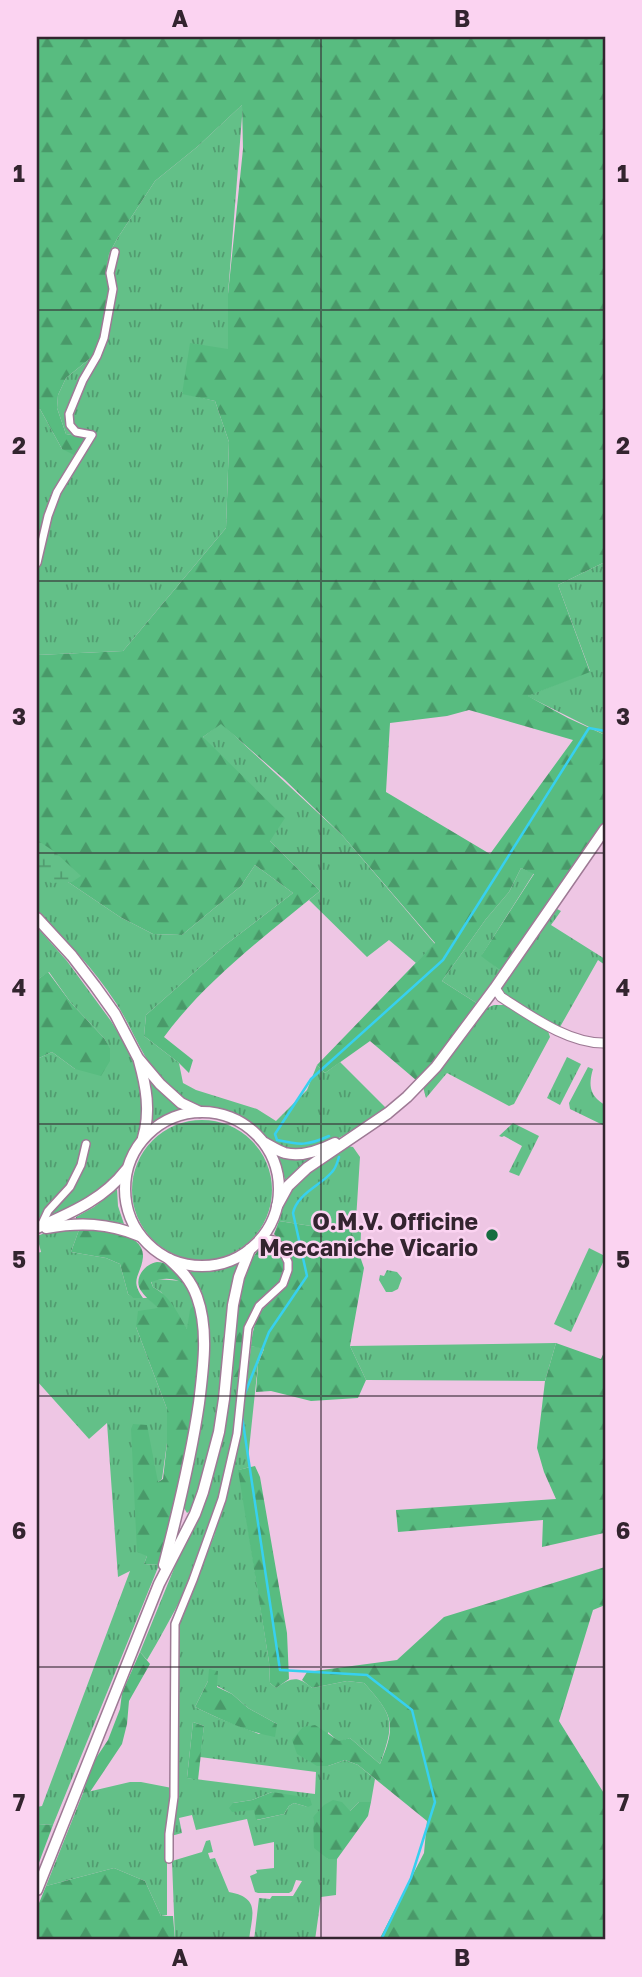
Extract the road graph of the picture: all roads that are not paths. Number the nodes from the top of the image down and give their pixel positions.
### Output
1 (116, 252) dead end
2 (37, 562) edge
3 (605, 829) edge
4 (37, 918) edge
5 (495, 989) junction
6 (485, 1002) junction
7 (526, 1013) junction
8 (605, 1043) edge
9 (138, 1058) junction
10 (203, 1113) junction
11 (363, 1130) junction
12 (142, 1141) junction
13 (262, 1142) junction
14 (86, 1144) dead end
15 (129, 1164) junction
16 (277, 1206) junction
17 (38, 1228) edge
18 (142, 1237) junction
19 (262, 1238) junction
20 (250, 1250) junction
21 (169, 1259) junction
22 (159, 1584) junction
23 (169, 1858) dead end
24 (37, 1890) edge

1 - 2 street
3 - 5 main road
4 - 9 main road
5 - 6 main road
5 - 7 street
6 - 7 street
6 - 11 main road
7 - 8 street
9 - 10 main road
9 - 12 main road
10 - 12 main road
10 - 13 main road
11 - 13 main road
11 - 16 main road
12 - 15 main road
13 - 16 main road
14 - 17 street
15 - 17 main road
15 - 18 main road
16 - 19 main road
17 - 18 main road
18 - 21 main road
19 - 20 main road
19 - 23 street
20 - 21 main road
20 - 22 main road
21 - 22 main road
22 - 24 main road

